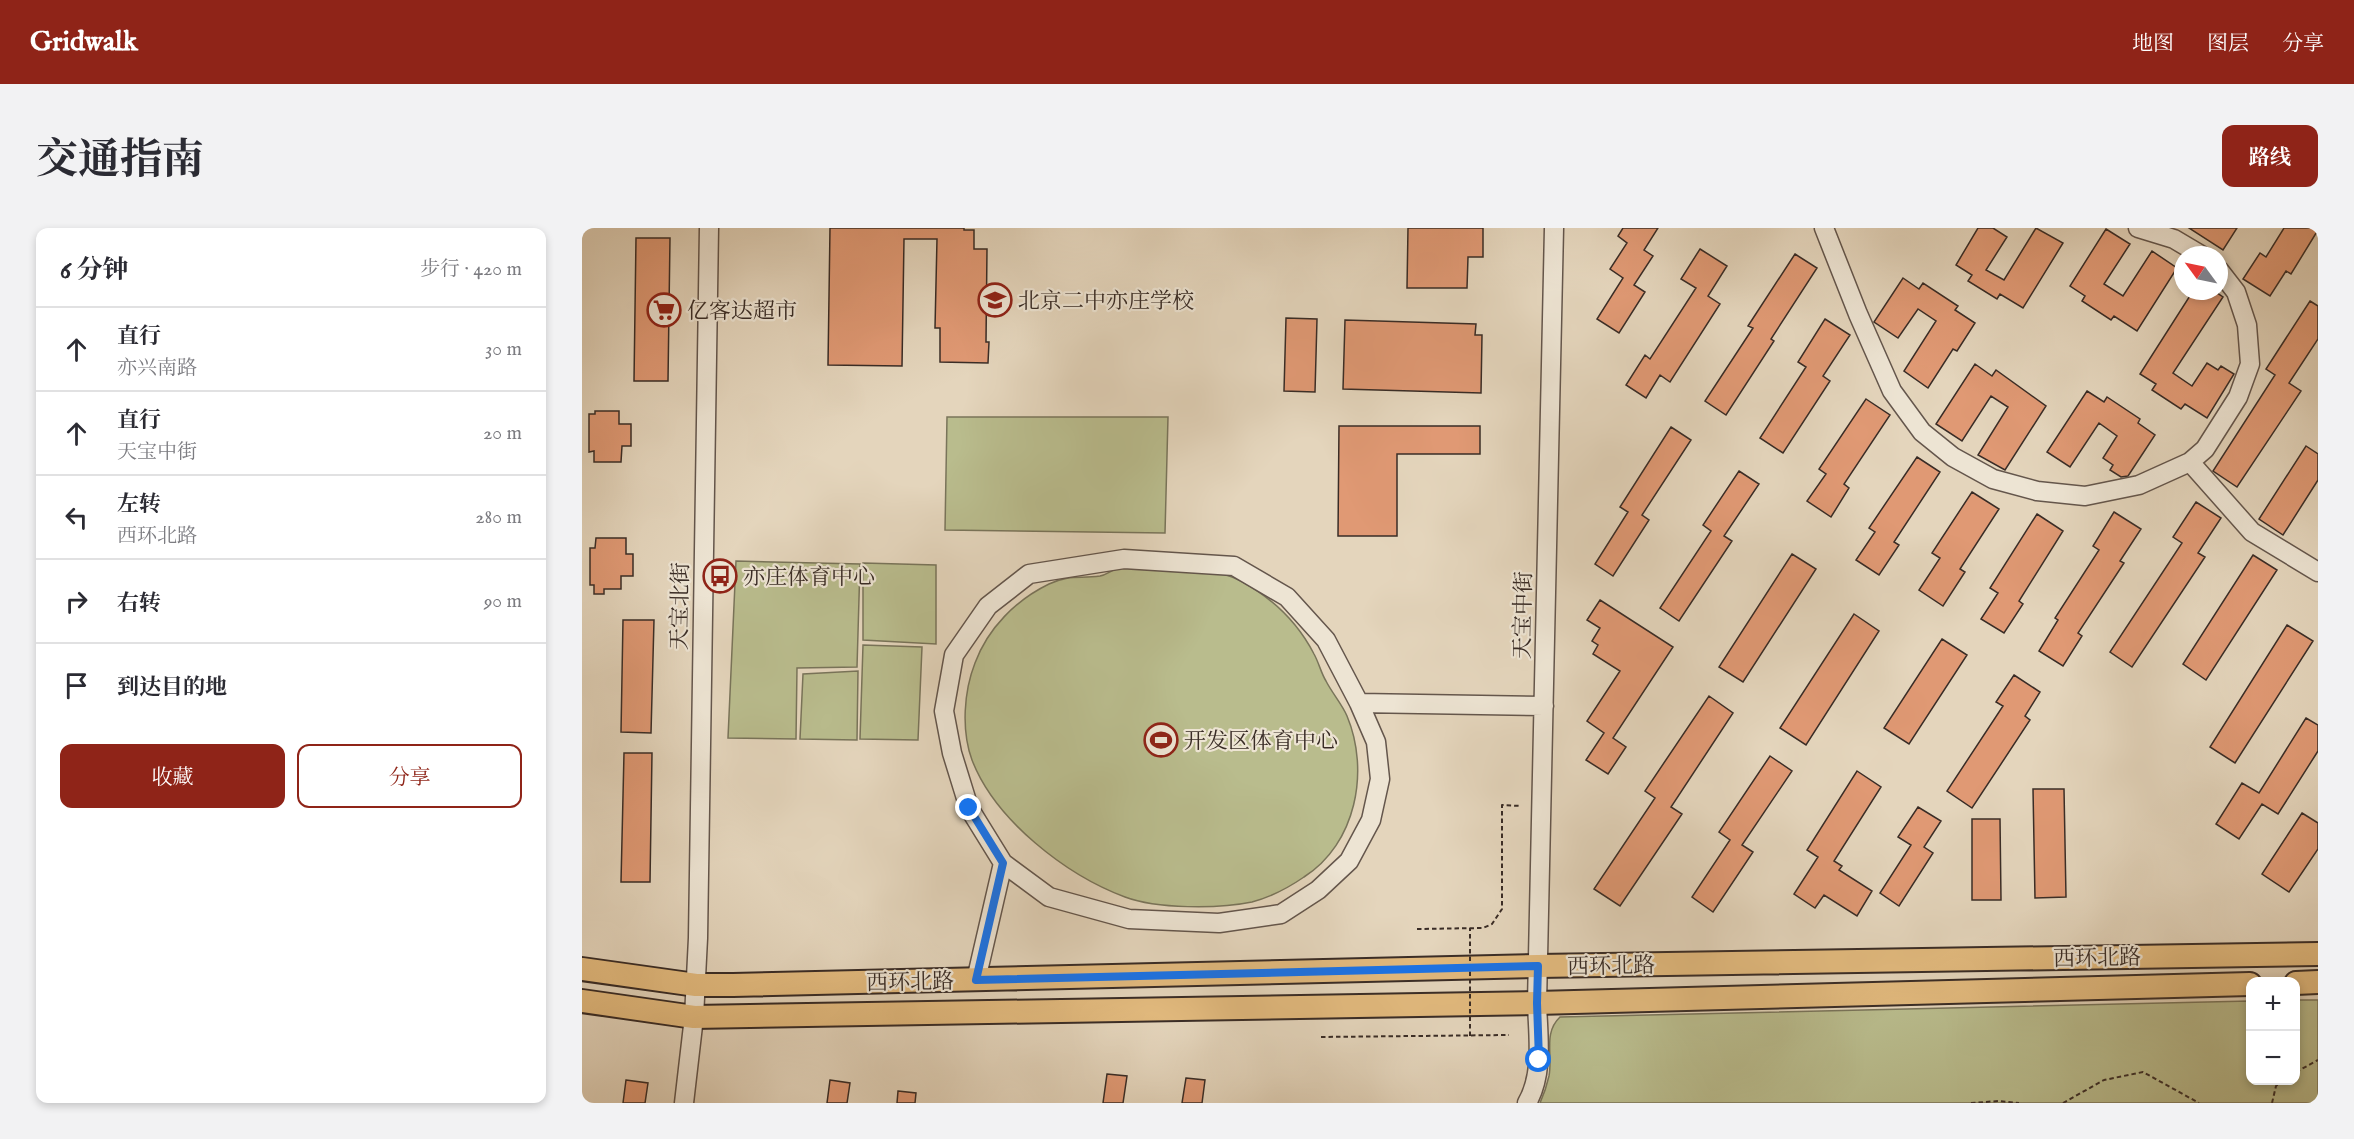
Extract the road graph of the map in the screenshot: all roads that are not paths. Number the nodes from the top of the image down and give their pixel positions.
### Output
1 (710, 228) edge
2 (1554, 228) edge
3 (1824, 228) edge
4 (2138, 228) edge
5 (2186, 246) edge
6 (2228, 282) edge
7 (2190, 462) junction
8 (2318, 572) edge
9 (1359, 703) junction
10 (1544, 706) junction
11 (1003, 863) junction
12 (2318, 954) edge
13 (1538, 966) junction
14 (582, 969) edge
15 (976, 980) junction
16 (2318, 982) edge
17 (2300, 983) edge
18 (2246, 984) edge
19 (696, 985) junction
20 (582, 1001) edge
21 (1537, 1003) junction
22 (694, 1017) junction
23 (684, 1103) edge
24 (1527, 1103) edge

1 - 19 street, 天宝北街
2 - 10 street, 天宝中街
3 - 7 street
4 - 5 street
6 - 7 street
7 - 8 street
9 - 10 street
9 - 11 street
9 - 11 street
10 - 13 street, 天宝中街
11 - 15 street
12 - 13 main road, 西环北路
13 - 15 main road, 西环北路
13 - 21 street, 天宝中街
14 - 19 main road, 西环北路
15 - 19 main road, 西环北路
16 - 17 main road
18 - 21 main road, 西环北路
19 - 22 street, 天宝北街
20 - 22 main road, 西环北路
21 - 22 main road, 西环北路
21 - 24 street, 天宝中街
22 - 23 street, 天宝北街

